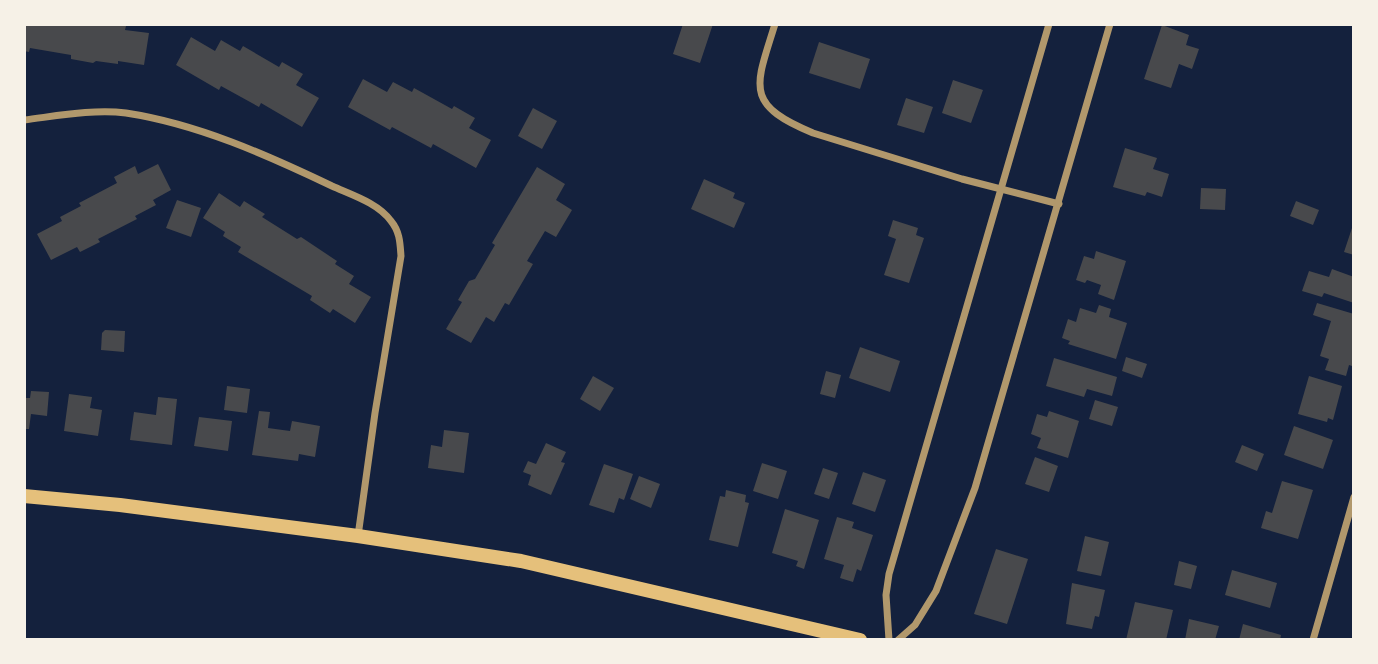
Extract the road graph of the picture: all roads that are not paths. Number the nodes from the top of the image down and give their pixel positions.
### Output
1 (775, 24) edge
2 (1049, 24) edge
3 (1110, 24) edge
4 (24, 120) edge
5 (1000, 187) junction
6 (1059, 204) junction
7 (24, 496) edge
8 (1353, 497) edge
9 (358, 536) junction
10 (860, 639) edge
11 (889, 639) edge
12 (898, 639) edge
13 (1313, 639) edge

1 - 5 street
2 - 5 street
3 - 6 street
4 - 9 street
5 - 6 street
5 - 11 street
6 - 12 street
7 - 9 main road
8 - 13 street
9 - 10 main road

